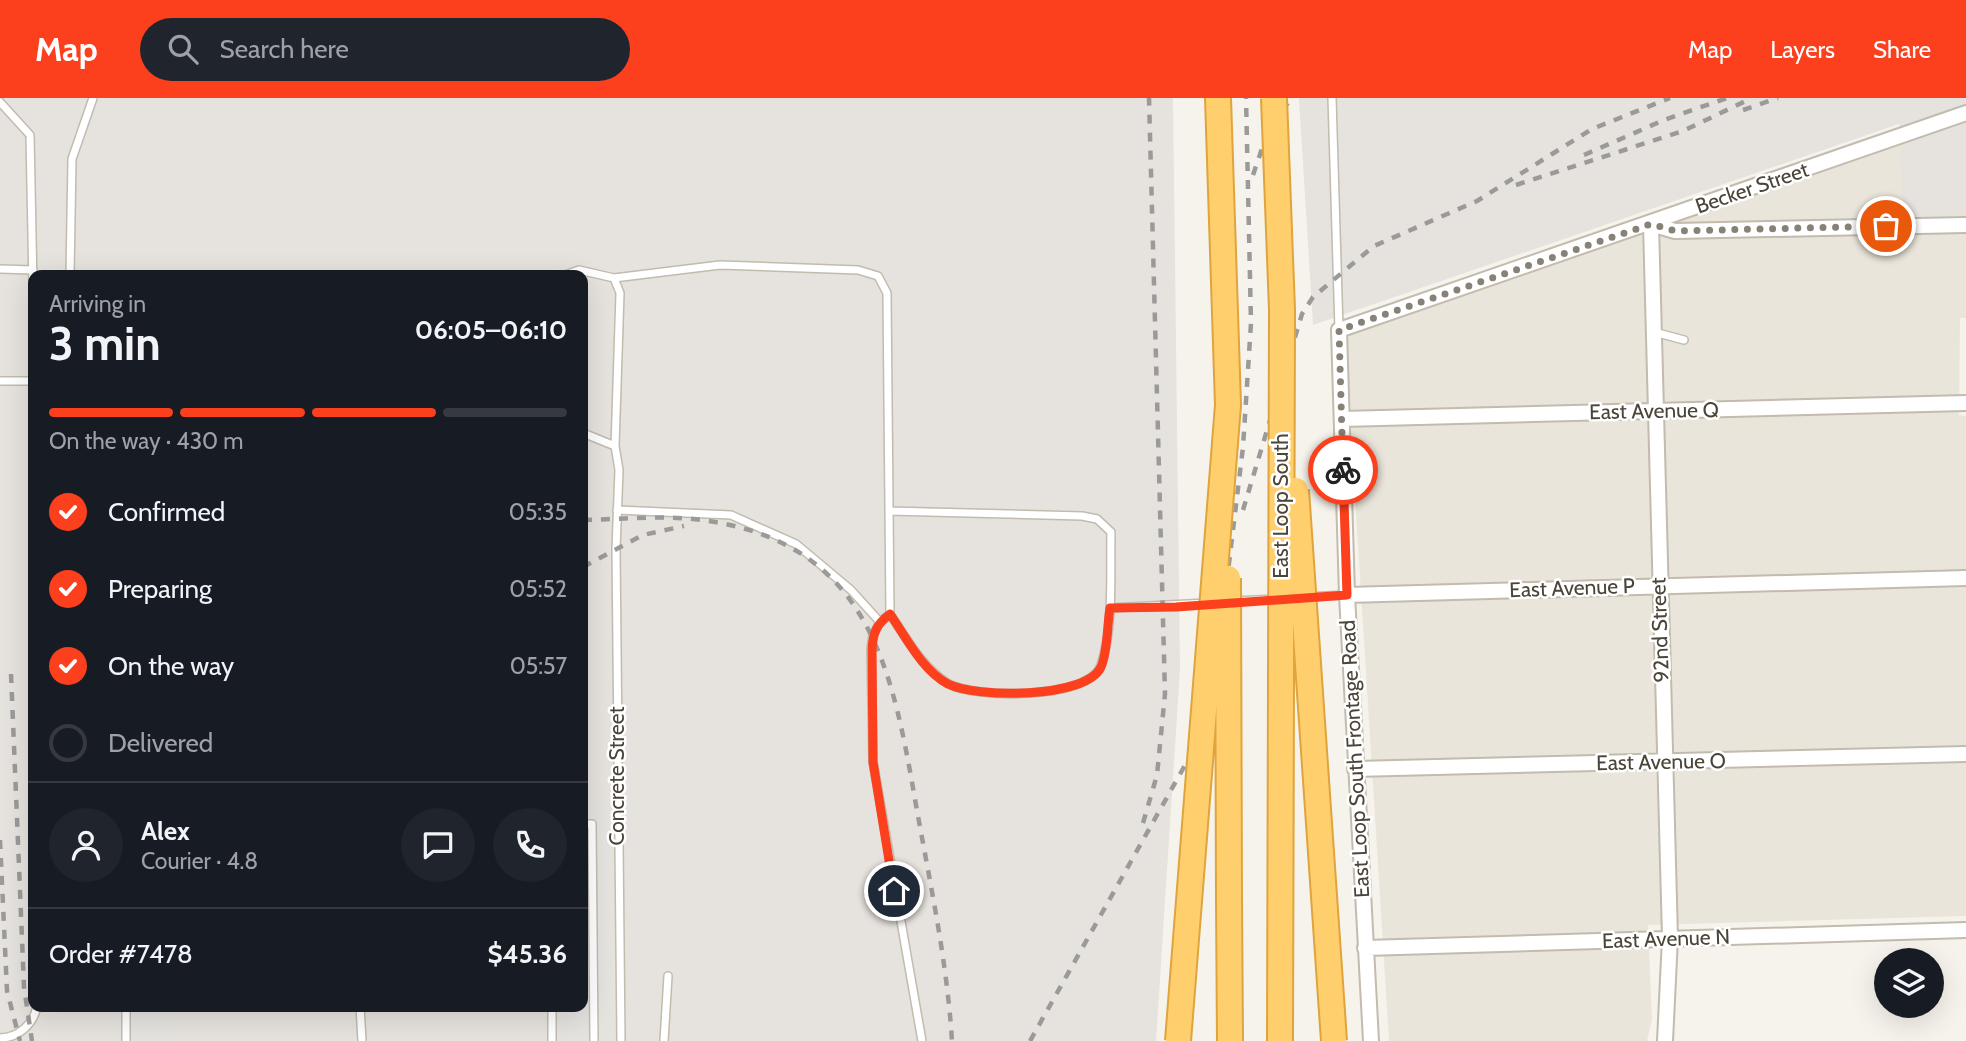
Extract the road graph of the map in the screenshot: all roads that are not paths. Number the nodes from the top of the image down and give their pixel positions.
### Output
1 (93, 98) edge
2 (1218, 98) edge
3 (1274, 98) edge
4 (1332, 98) edge
5 (0, 102) edge
6 (1966, 113) edge
7 (1651, 224) junction
8 (1966, 225) edge
9 (0, 269) edge
10 (33, 270) joint
11 (70, 270) edge
12 (588, 272) edge
13 (614, 278) junction
14 (1282, 310) junction
15 (1339, 330) junction
16 (1653, 331) junction
17 (1684, 340) dead end
18 (0, 381) edge
19 (28, 381) edge
20 (1966, 403) edge
21 (1228, 405) junction
22 (1655, 411) junction
23 (1342, 419) junction
24 (588, 435) edge
25 (615, 446) junction
26 (617, 510) junction
27 (889, 511) junction
28 (1966, 578) edge
29 (1659, 585) junction
30 (1347, 595) junction
31 (1110, 608) junction
32 (890, 614) junction
33 (880, 622) junction
34 (1966, 754) edge
35 (1664, 762) junction
36 (1355, 769) junction
37 (588, 824) edge
38 (1966, 930) edge
39 (1670, 938) junction
40 (1365, 948) junction
41 (668, 976) dead end
42 (35, 1012) edge
43 (126, 1012) edge
44 (360, 1012) edge
45 (552, 1012) edge
46 (0, 1038) edge
47 (1665, 1040) edge
48 (127, 1041) edge
49 (362, 1041) edge
50 (552, 1041) edge
51 (594, 1041) edge
52 (621, 1041) edge
53 (664, 1041) edge
54 (922, 1041) edge
55 (1178, 1041) edge
56 (1230, 1041) edge
57 (1280, 1041) edge
58 (1334, 1041) edge
59 (1371, 1041) edge

1 - 11 lane
2 - 21 highway
3 - 14 highway, East Loop South, bridge
4 - 15 lane, East Loop South Frontage Road
5 - 10 lane
6 - 7 street, Becker Street
7 - 8 street
7 - 15 street, Becker Street
7 - 16 street, 92nd Street
9 - 10 lane
12 - 13 lane
13 - 25 lane, Concrete Street
13 - 27 lane
14 - 57 highway, East Loop South, bridge
14 - 58 highway, bridge
15 - 23 street, East Loop South Frontage Road
16 - 17 lane
16 - 22 street, 92nd Street
18 - 19 lane
20 - 22 street, East Avenue Q
21 - 55 highway, bridge
21 - 56 highway, bridge
22 - 23 street, East Avenue Q
22 - 29 street, 92nd Street
23 - 30 street, East Loop South Frontage Road
24 - 25 lane
25 - 26 lane, Concrete Street
26 - 33 lane
26 - 52 lane, Concrete Street
27 - 31 lane
27 - 32 lane
28 - 29 street, East Avenue P
29 - 30 street, East Avenue P
29 - 35 street, 92nd Street
30 - 31 lane
30 - 36 street, East Loop South Frontage Road
31 - 32 lane
32 - 33 lane
33 - 54 lane
34 - 35 street, East Avenue O
35 - 36 street, East Avenue O
35 - 39 street, 92nd Street
36 - 40 street, East Loop South Frontage Road
37 - 51 lane
38 - 39 street, East Avenue N
39 - 40 street, East Avenue N
39 - 47 street, 92nd Street
40 - 59 street, East Loop South Frontage Road
41 - 53 lane
42 - 46 lane
43 - 48 lane
44 - 49 lane
45 - 50 lane

